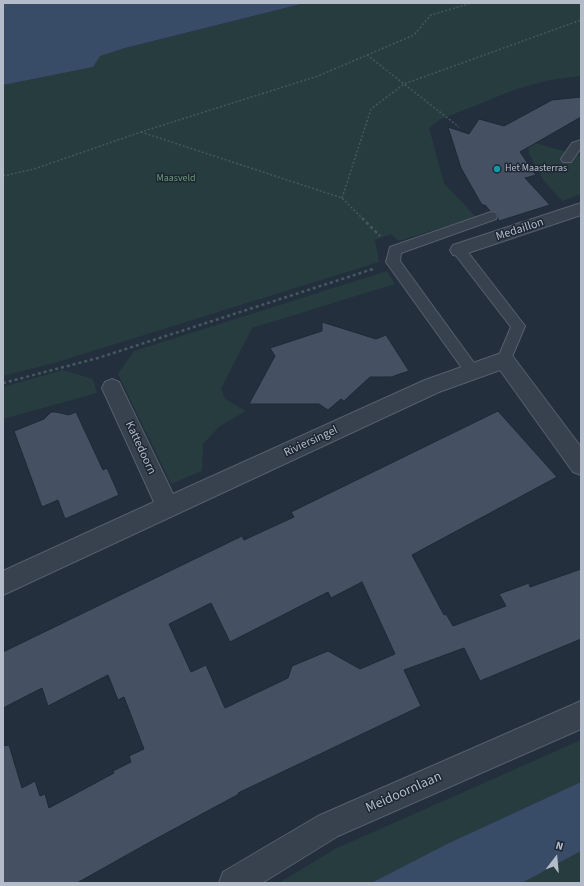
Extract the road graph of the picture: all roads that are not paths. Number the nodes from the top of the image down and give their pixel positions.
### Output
1 (581, 144) edge
2 (567, 159) dead end
3 (581, 210) edge
4 (491, 216) dead end
5 (459, 250) joint
6 (504, 360) junction
7 (472, 371) junction
8 (112, 388) dead end
9 (581, 465) edge
10 (168, 507) junction
11 (3, 583) edge
12 (581, 715) edge
13 (234, 883) edge

1 - 2 lane
3 - 5 street, Medaillon
4 - 7 lane
5 - 6 lane
6 - 7 street, Riviersingel
6 - 9 street
7 - 10 street, Riviersingel
8 - 10 street, Kattedoorn
10 - 11 street, Riviersingel
12 - 13 street, Meidoornlaan

